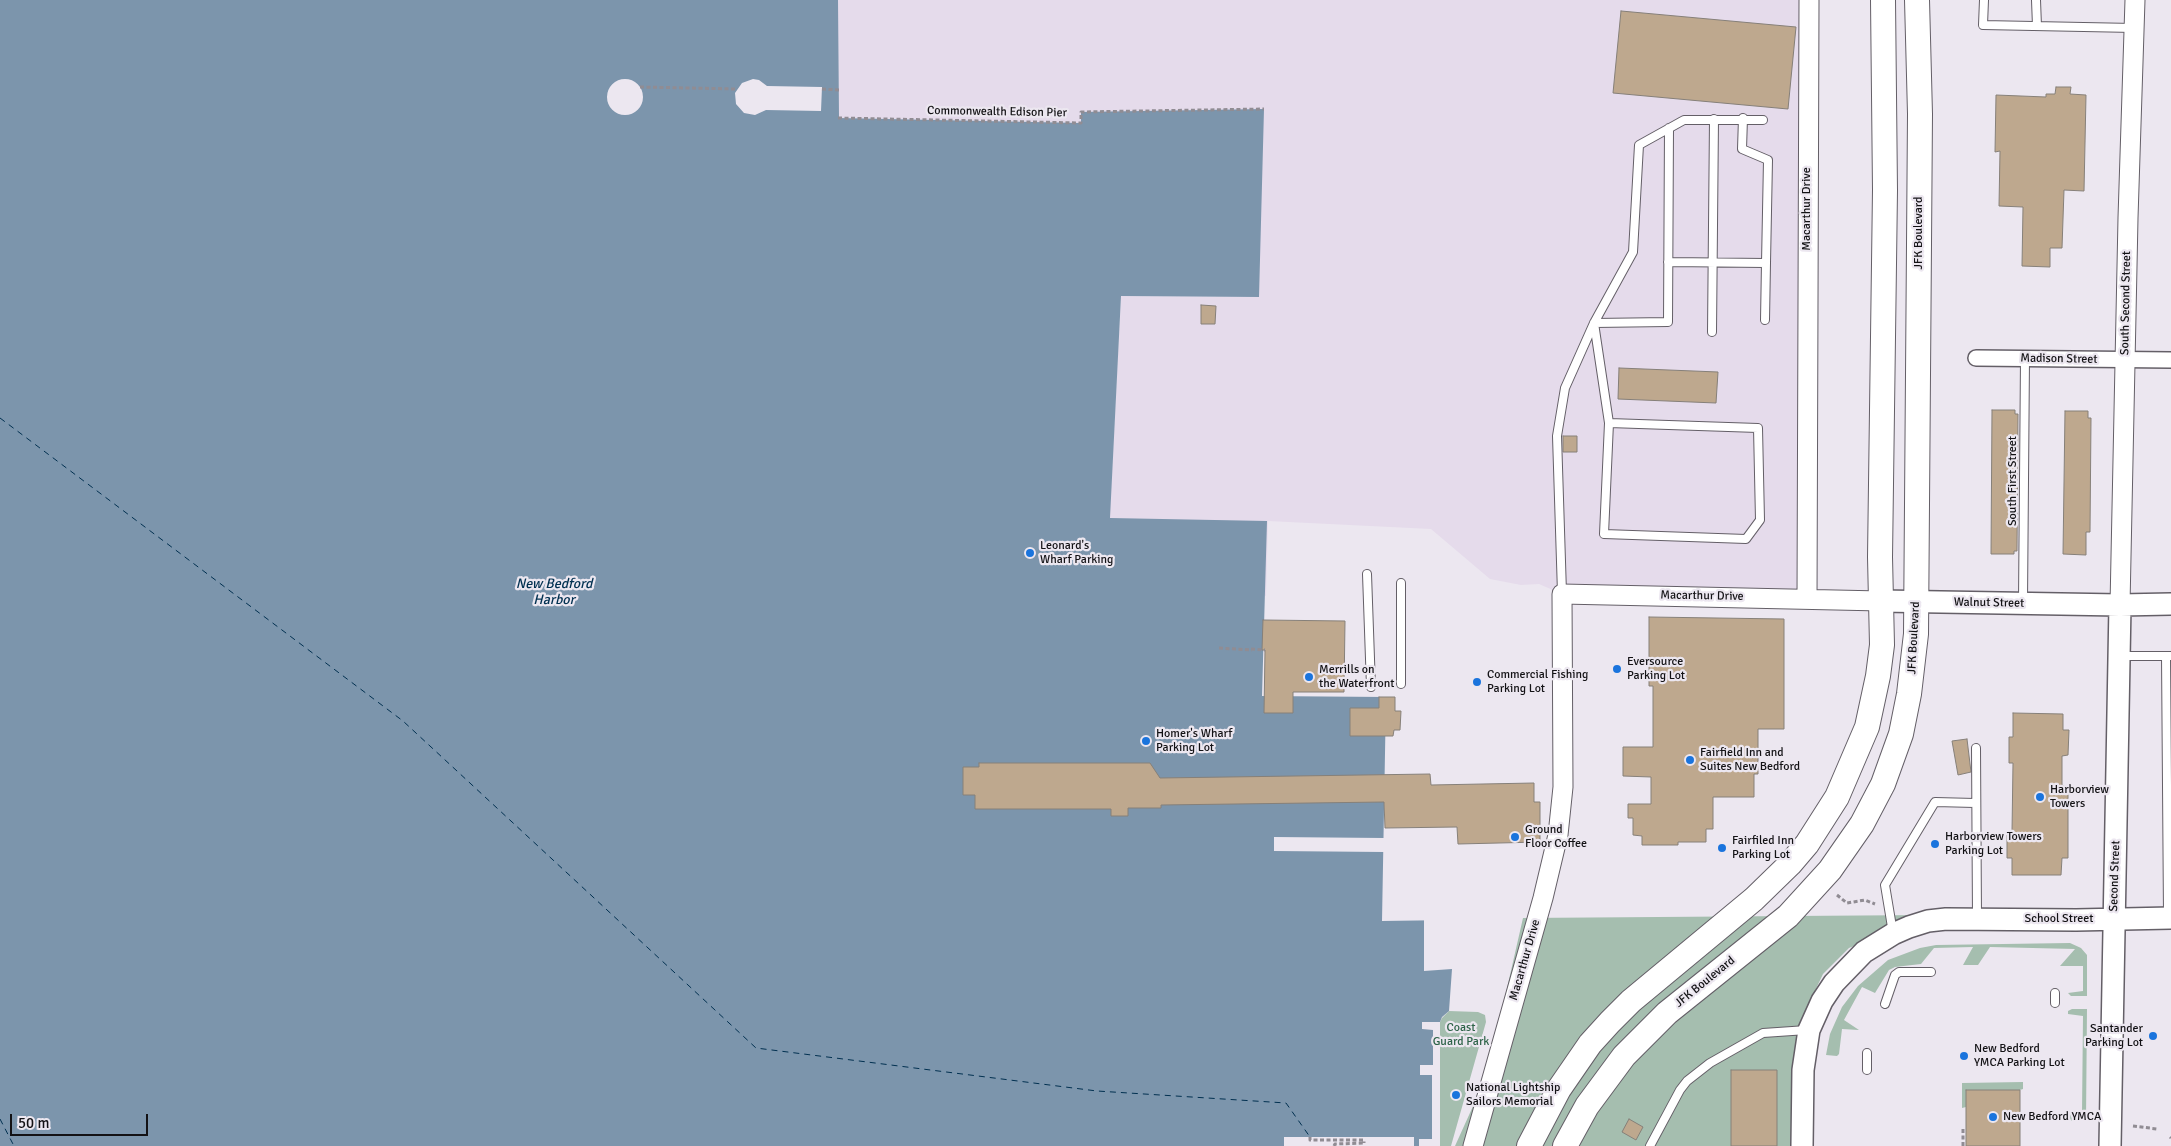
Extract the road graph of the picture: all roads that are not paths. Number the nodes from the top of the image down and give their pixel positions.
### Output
1 (1809, 0) edge
2 (1883, 0) edge
3 (1917, 0) edge
4 (1984, 0) edge
5 (2036, 0) edge
6 (2135, 0) edge
7 (2036, 26) junction
8 (2134, 28) junction
9 (1743, 118) junction
10 (1714, 119) junction
11 (1763, 120) dead end
12 (1669, 128) junction
13 (1668, 262) junction
14 (1714, 262) junction
15 (1766, 264) junction
16 (1765, 320) dead end
17 (1594, 323) junction
18 (1712, 332) dead end
19 (1976, 358) dead end
20 (2025, 358) junction
21 (2126, 359) junction
22 (2171, 360) edge
23 (1609, 423) junction
24 (1368, 574) dead end
25 (1400, 583) dead end
26 (1562, 594) junction
27 (1807, 598) junction
28 (1881, 601) junction
29 (1917, 602) junction
30 (2023, 604) junction
31 (2171, 604) edge
32 (2120, 605) junction
33 (2118, 656) junction
34 (2169, 656) edge
35 (1401, 684) dead end
36 (1371, 687) dead end
37 (1976, 748) dead end
38 (1975, 803) junction
39 (1977, 918) junction
40 (2114, 918) junction
41 (2169, 918) edge
42 (1893, 934) junction
43 (1931, 972) dead end
44 (2056, 993) dead end
45 (2055, 1003) dead end
46 (1885, 1004) dead end
47 (1809, 1030) junction
48 (1867, 1052) dead end
49 (1867, 1070) dead end
50 (1472, 1146) edge
51 (1529, 1146) edge
52 (1566, 1146) edge
53 (1650, 1146) edge
54 (1802, 1146) edge
55 (2110, 1146) edge

1 - 27 street, Macarthur Drive
2 - 28 main road
3 - 29 main road, JFK Boulevard
4 - 7 lane
5 - 7 lane
6 - 8 street, South Second Street
7 - 8 lane
8 - 21 street, South Second Street
9 - 10 lane
9 - 11 lane
9 - 15 lane
10 - 12 lane
10 - 14 lane
12 - 13 lane
12 - 17 lane
13 - 14 lane
13 - 17 lane
14 - 15 lane
14 - 18 lane
15 - 16 lane
17 - 23 lane
17 - 26 lane
19 - 20 street, Madison Street
20 - 21 street, Madison Street
20 - 30 lane, South First Street
21 - 22 street, Madison Street
21 - 32 street, South Second Street
23 - 23 lane
24 - 36 lane
25 - 35 lane
26 - 27 street, Macarthur Drive
26 - 50 street, Macarthur Drive
27 - 28 street, Walnut Street
28 - 29 main road, Walnut Street
28 - 51 main road
29 - 30 main road, Walnut Street
29 - 52 main road, JFK Boulevard
30 - 32 main road, Walnut Street
31 - 32 main road, Walnut Street
32 - 33 main road, Second Street
33 - 34 lane
33 - 40 main road, Second Street
34 - 41 lane
37 - 38 lane
38 - 39 lane
38 - 42 lane
39 - 40 main road, School Street
39 - 42 main road, School Street
40 - 41 main road, School Street
40 - 55 main road, Second Street
42 - 47 main road, School Street
43 - 46 lane
44 - 45 lane
47 - 53 lane
47 - 54 main road, School Street
48 - 49 lane

